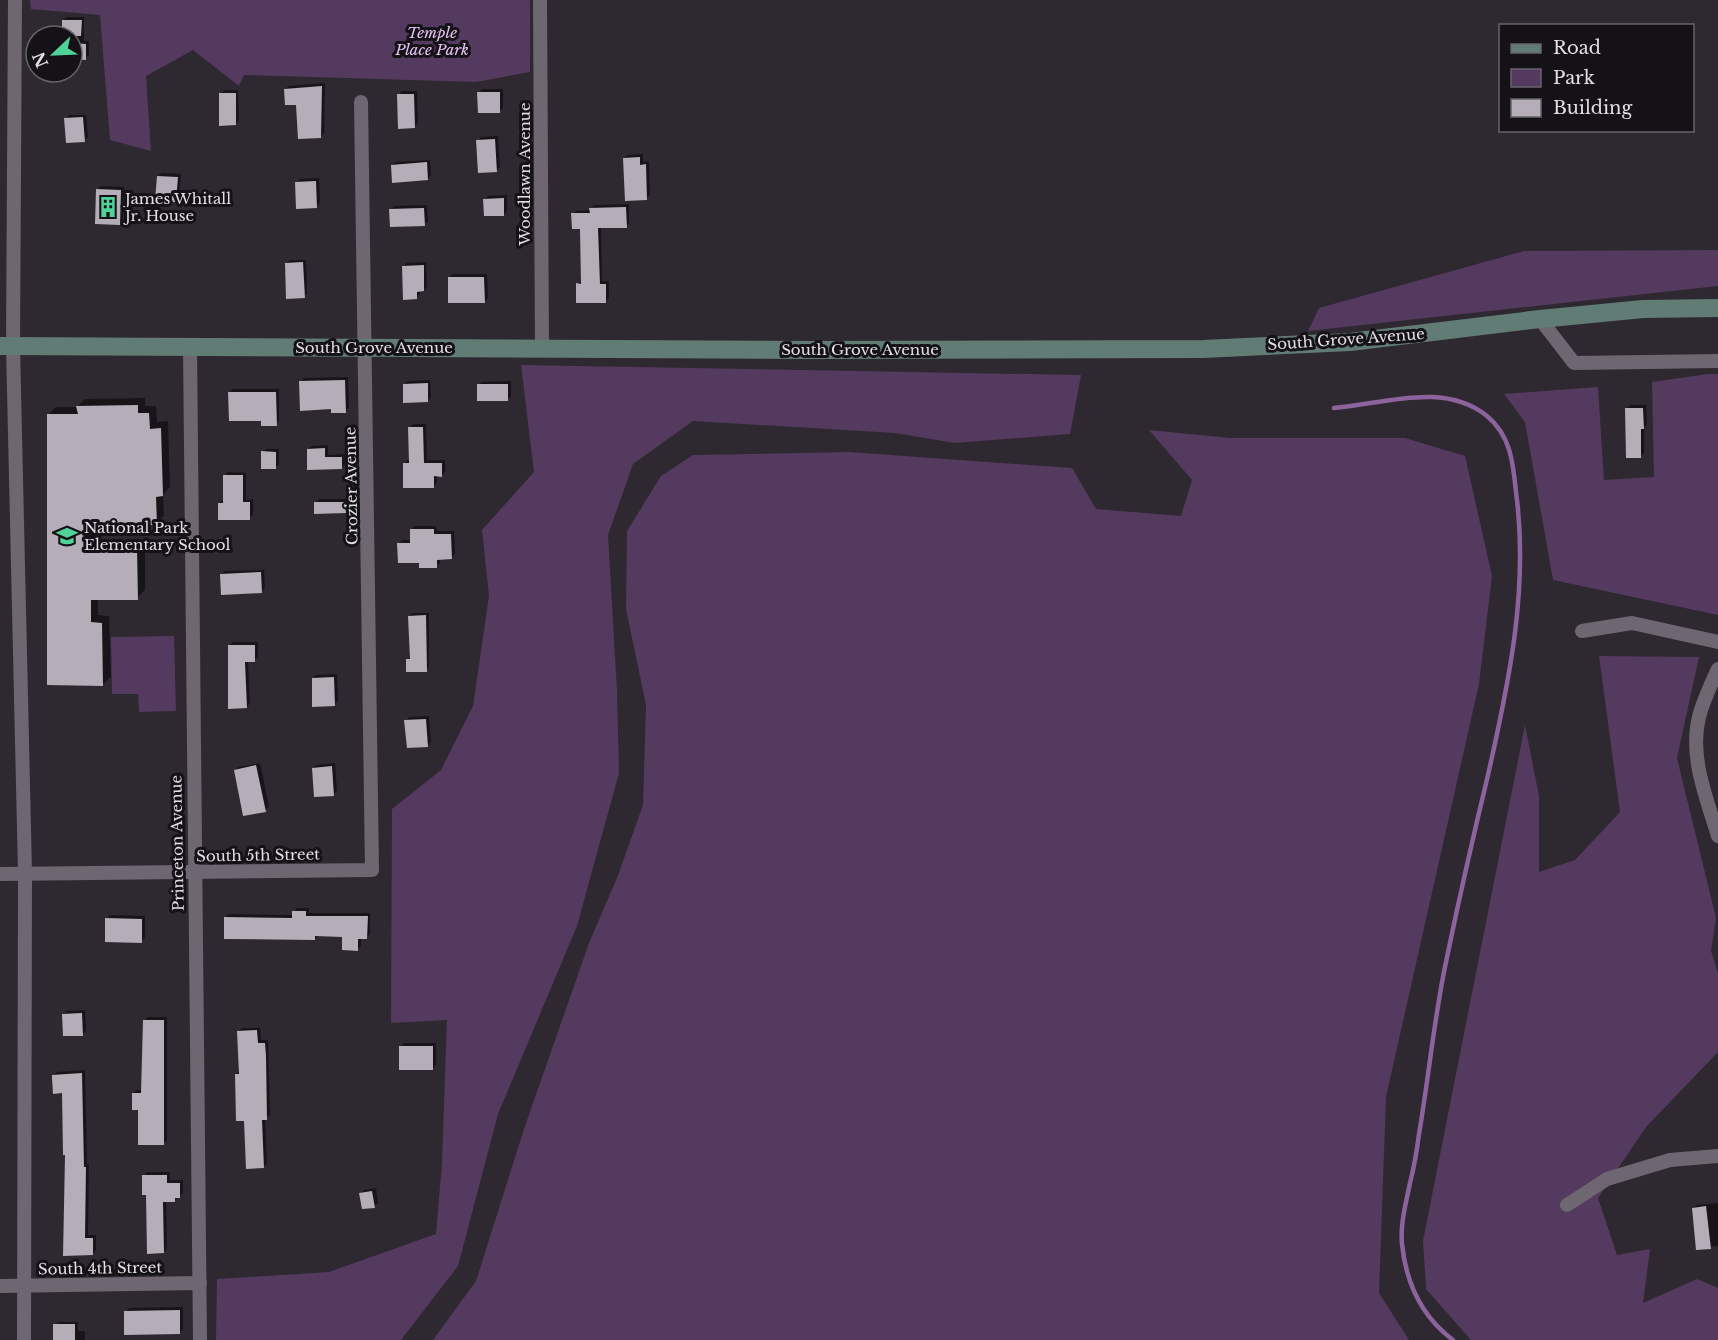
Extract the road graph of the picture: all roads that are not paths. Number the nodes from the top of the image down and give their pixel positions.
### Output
1 (15, 0) edge
2 (540, 0) edge
3 (361, 102) dead end
4 (1718, 309) edge
5 (1540, 319) junction
6 (6, 346) edge
7 (190, 346) junction
8 (366, 347) junction
9 (542, 347) junction
10 (1718, 361) edge
11 (1582, 631) dead end
12 (1718, 642) edge
13 (1718, 669) edge
14 (1718, 836) edge
15 (372, 870) joint
16 (194, 872) junction
17 (24, 873) junction
18 (0, 874) edge
19 (1718, 1156) edge
20 (1567, 1205) dead end
21 (200, 1283) junction
22 (24, 1285) junction
23 (0, 1286) edge
24 (24, 1340) edge
25 (200, 1340) edge

1 - 6 street
2 - 9 street, Woodlawn Avenue
3 - 8 street, Crozier Avenue
4 - 5 main road, South Grove Avenue
5 - 9 main road, South Grove Avenue
5 - 10 street
6 - 7 main road, South Grove Avenue
6 - 17 street
7 - 8 main road, South Grove Avenue
7 - 16 street, Princeton Avenue
8 - 9 main road, South Grove Avenue
8 - 15 street, Crozier Avenue
11 - 12 street
13 - 14 street
15 - 16 street, South 5th Street
16 - 17 street, South 5th Street
16 - 21 street, Princeton Avenue
17 - 18 street, South 5th Street
17 - 22 street
19 - 20 street
21 - 22 street, South 4th Street
21 - 25 street, Princeton Avenue
22 - 23 street, South 4th Street
22 - 24 street

